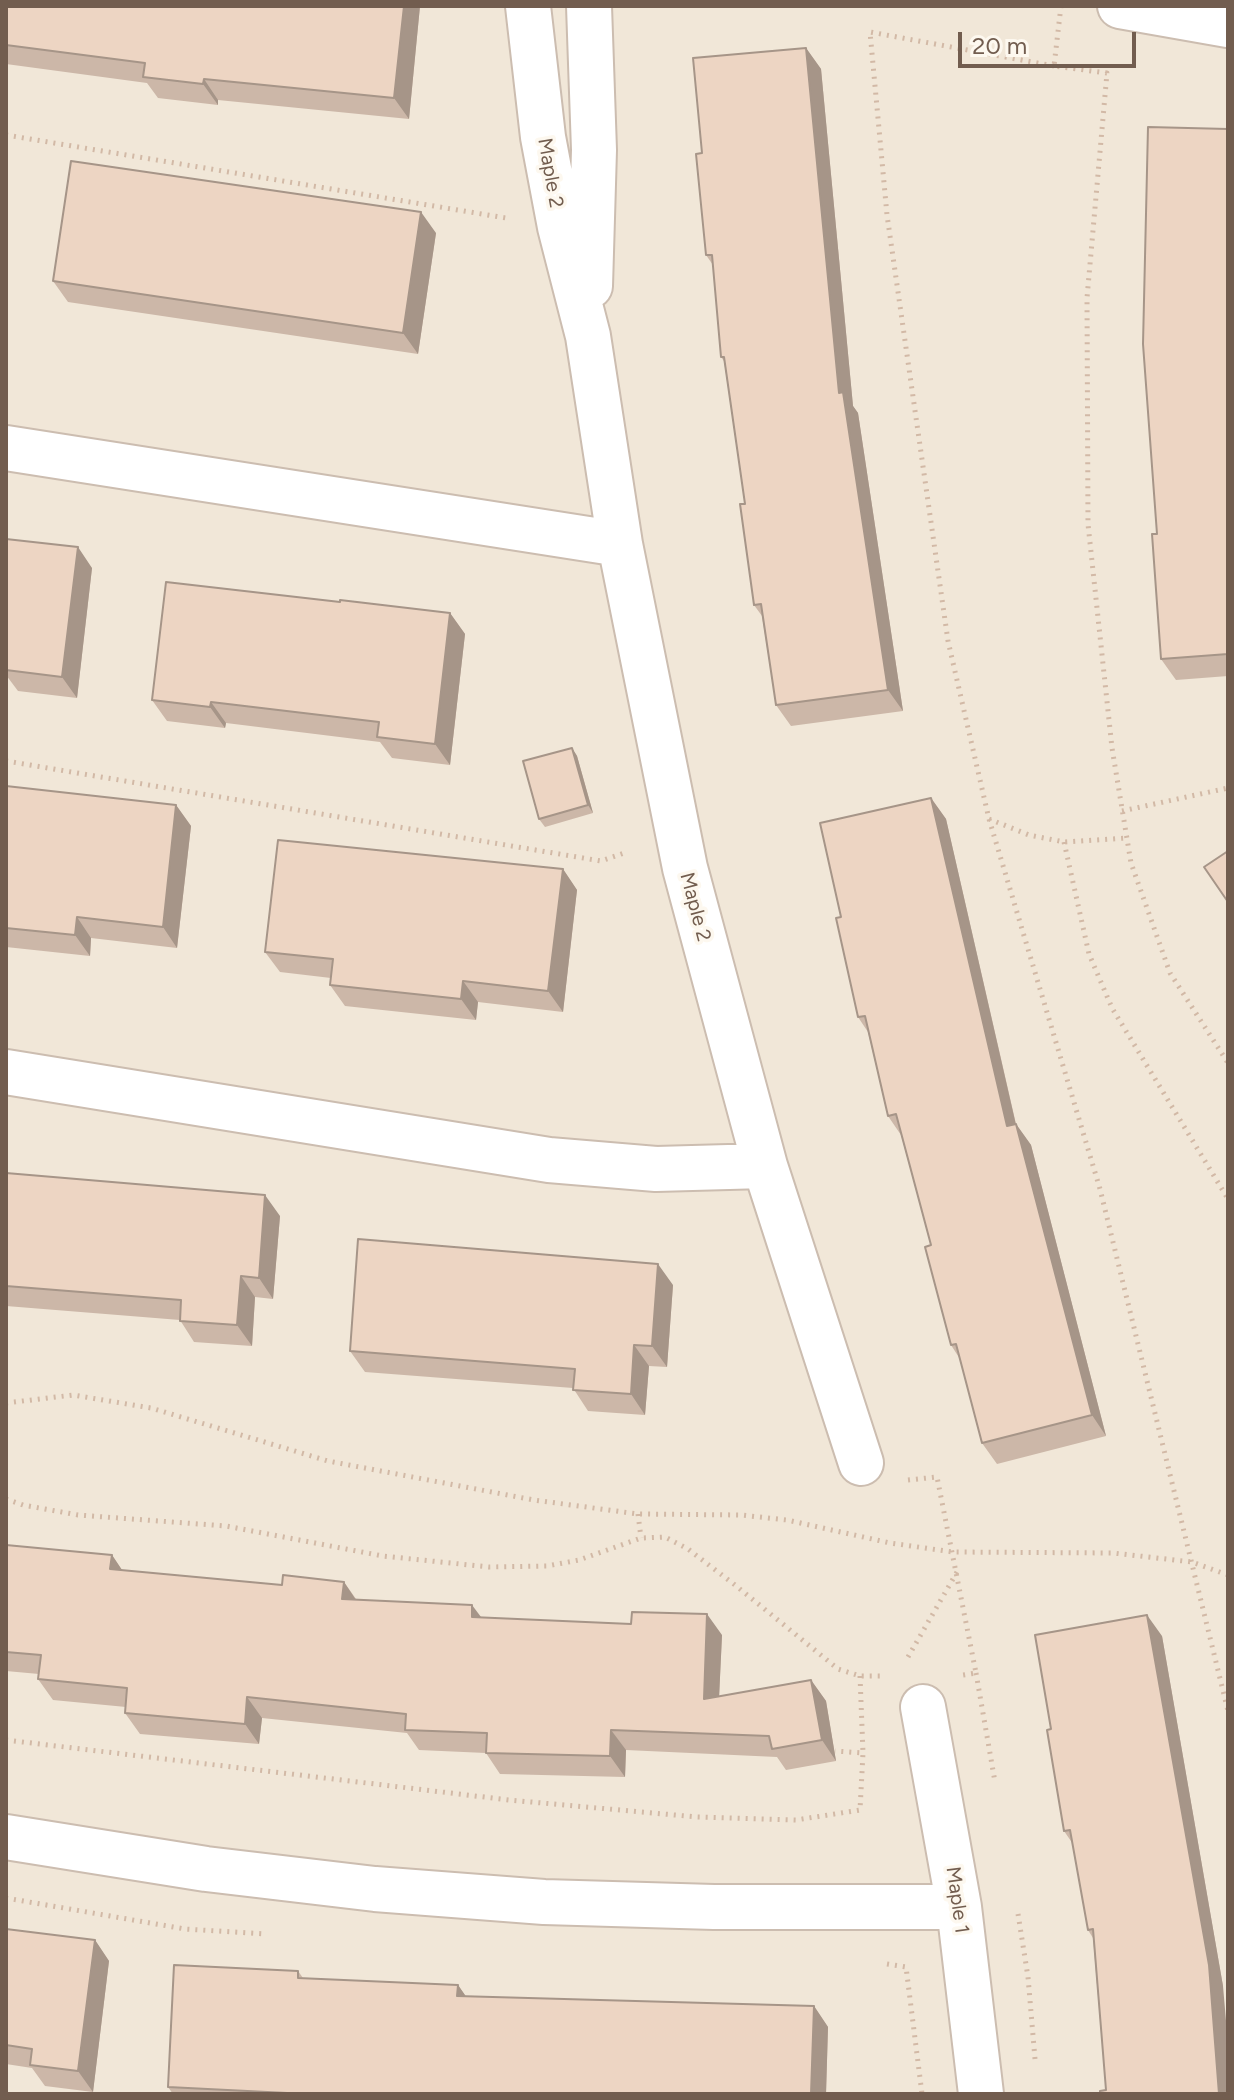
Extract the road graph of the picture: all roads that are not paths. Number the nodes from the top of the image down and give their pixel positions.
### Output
1 (528, 6) edge
2 (589, 6) edge
3 (1120, 6) edge
4 (1228, 25) edge
5 (588, 336) junction
6 (6, 448) edge
7 (620, 544) junction
8 (6, 1072) edge
9 (765, 1166) junction
10 (861, 1463) road end
11 (923, 1707) road end
12 (6, 1837) edge
13 (959, 1907) junction
14 (981, 2094) edge

1 - 5 street, Maple 2
2 - 5 street, Maple 2
3 - 4 street
5 - 7 street, Maple 2
6 - 7 street
7 - 9 street, Maple 2
8 - 9 street
9 - 10 street, Maple 2
11 - 13 street, Maple 1
12 - 13 street
13 - 14 street, Maple 1

